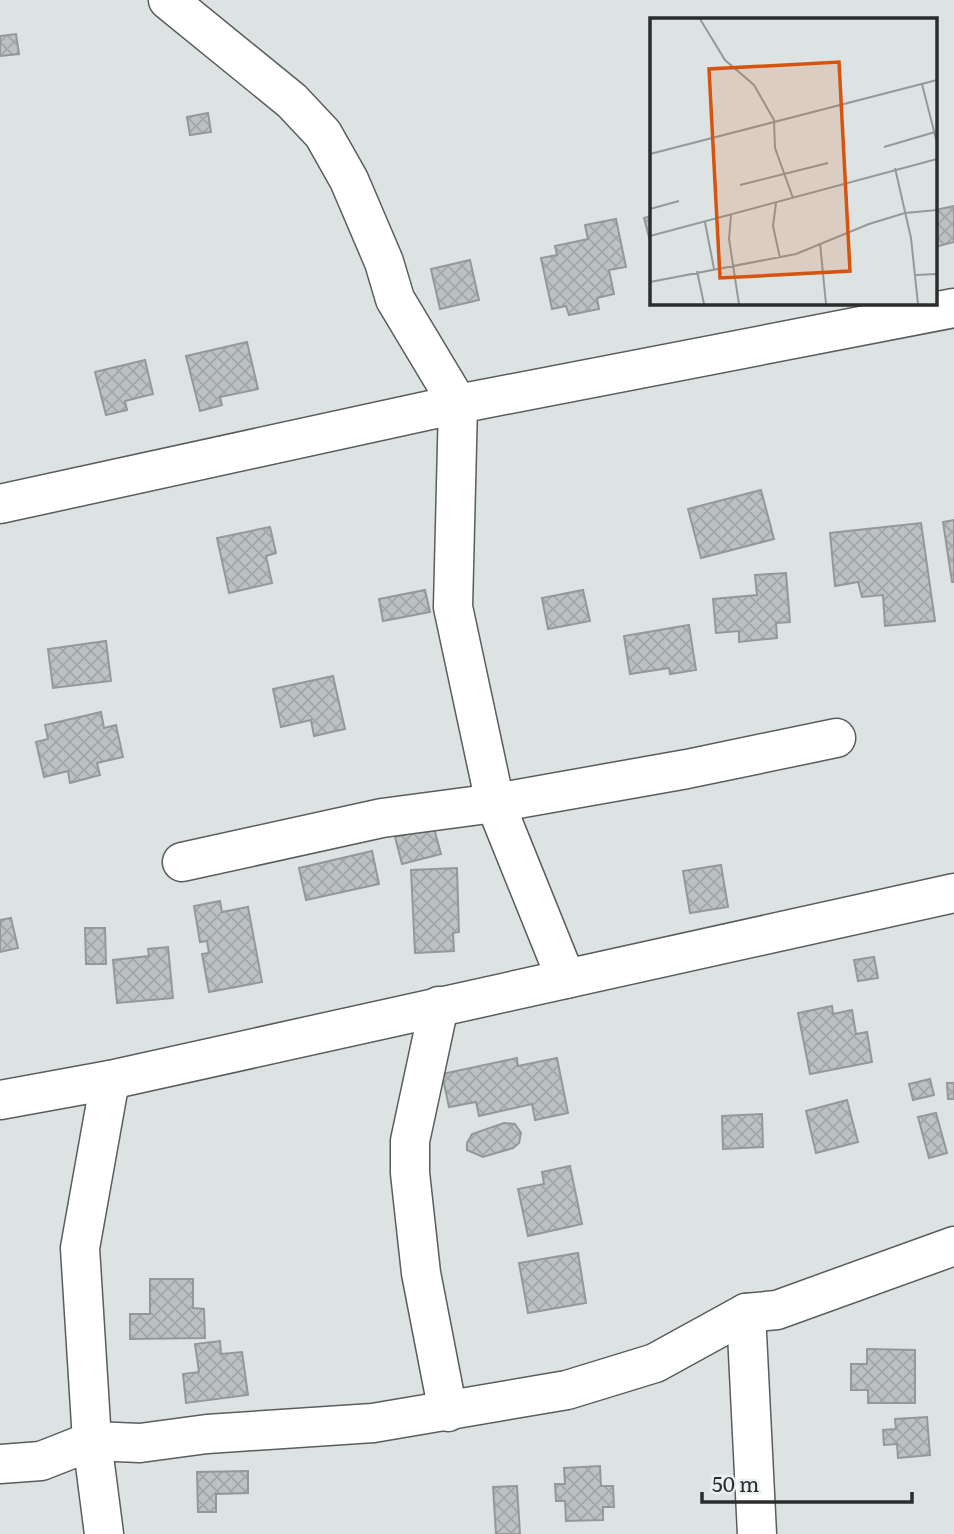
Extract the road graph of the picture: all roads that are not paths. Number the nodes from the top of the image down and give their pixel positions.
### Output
1 (168, 0) edge
2 (954, 308) edge
3 (458, 404) junction
4 (0, 504) edge
5 (836, 738) dead end
6 (495, 803) junction
7 (182, 862) dead end
8 (954, 893) edge
9 (566, 979) junction
10 (439, 1006) junction
11 (110, 1080) junction
12 (0, 1100) edge
13 (954, 1246) edge
14 (746, 1313) junction
15 (448, 1412) junction
16 (92, 1441) junction
17 (0, 1464) edge
18 (104, 1534) edge
19 (757, 1534) edge

1 - 3 street
2 - 3 street
3 - 4 street
3 - 6 street
5 - 6 street
6 - 7 street
6 - 9 street
8 - 9 street
9 - 10 street
10 - 11 street
10 - 15 street
11 - 12 street
11 - 16 street
13 - 14 street
14 - 15 street
14 - 19 street
15 - 16 street
16 - 17 street
16 - 18 street

